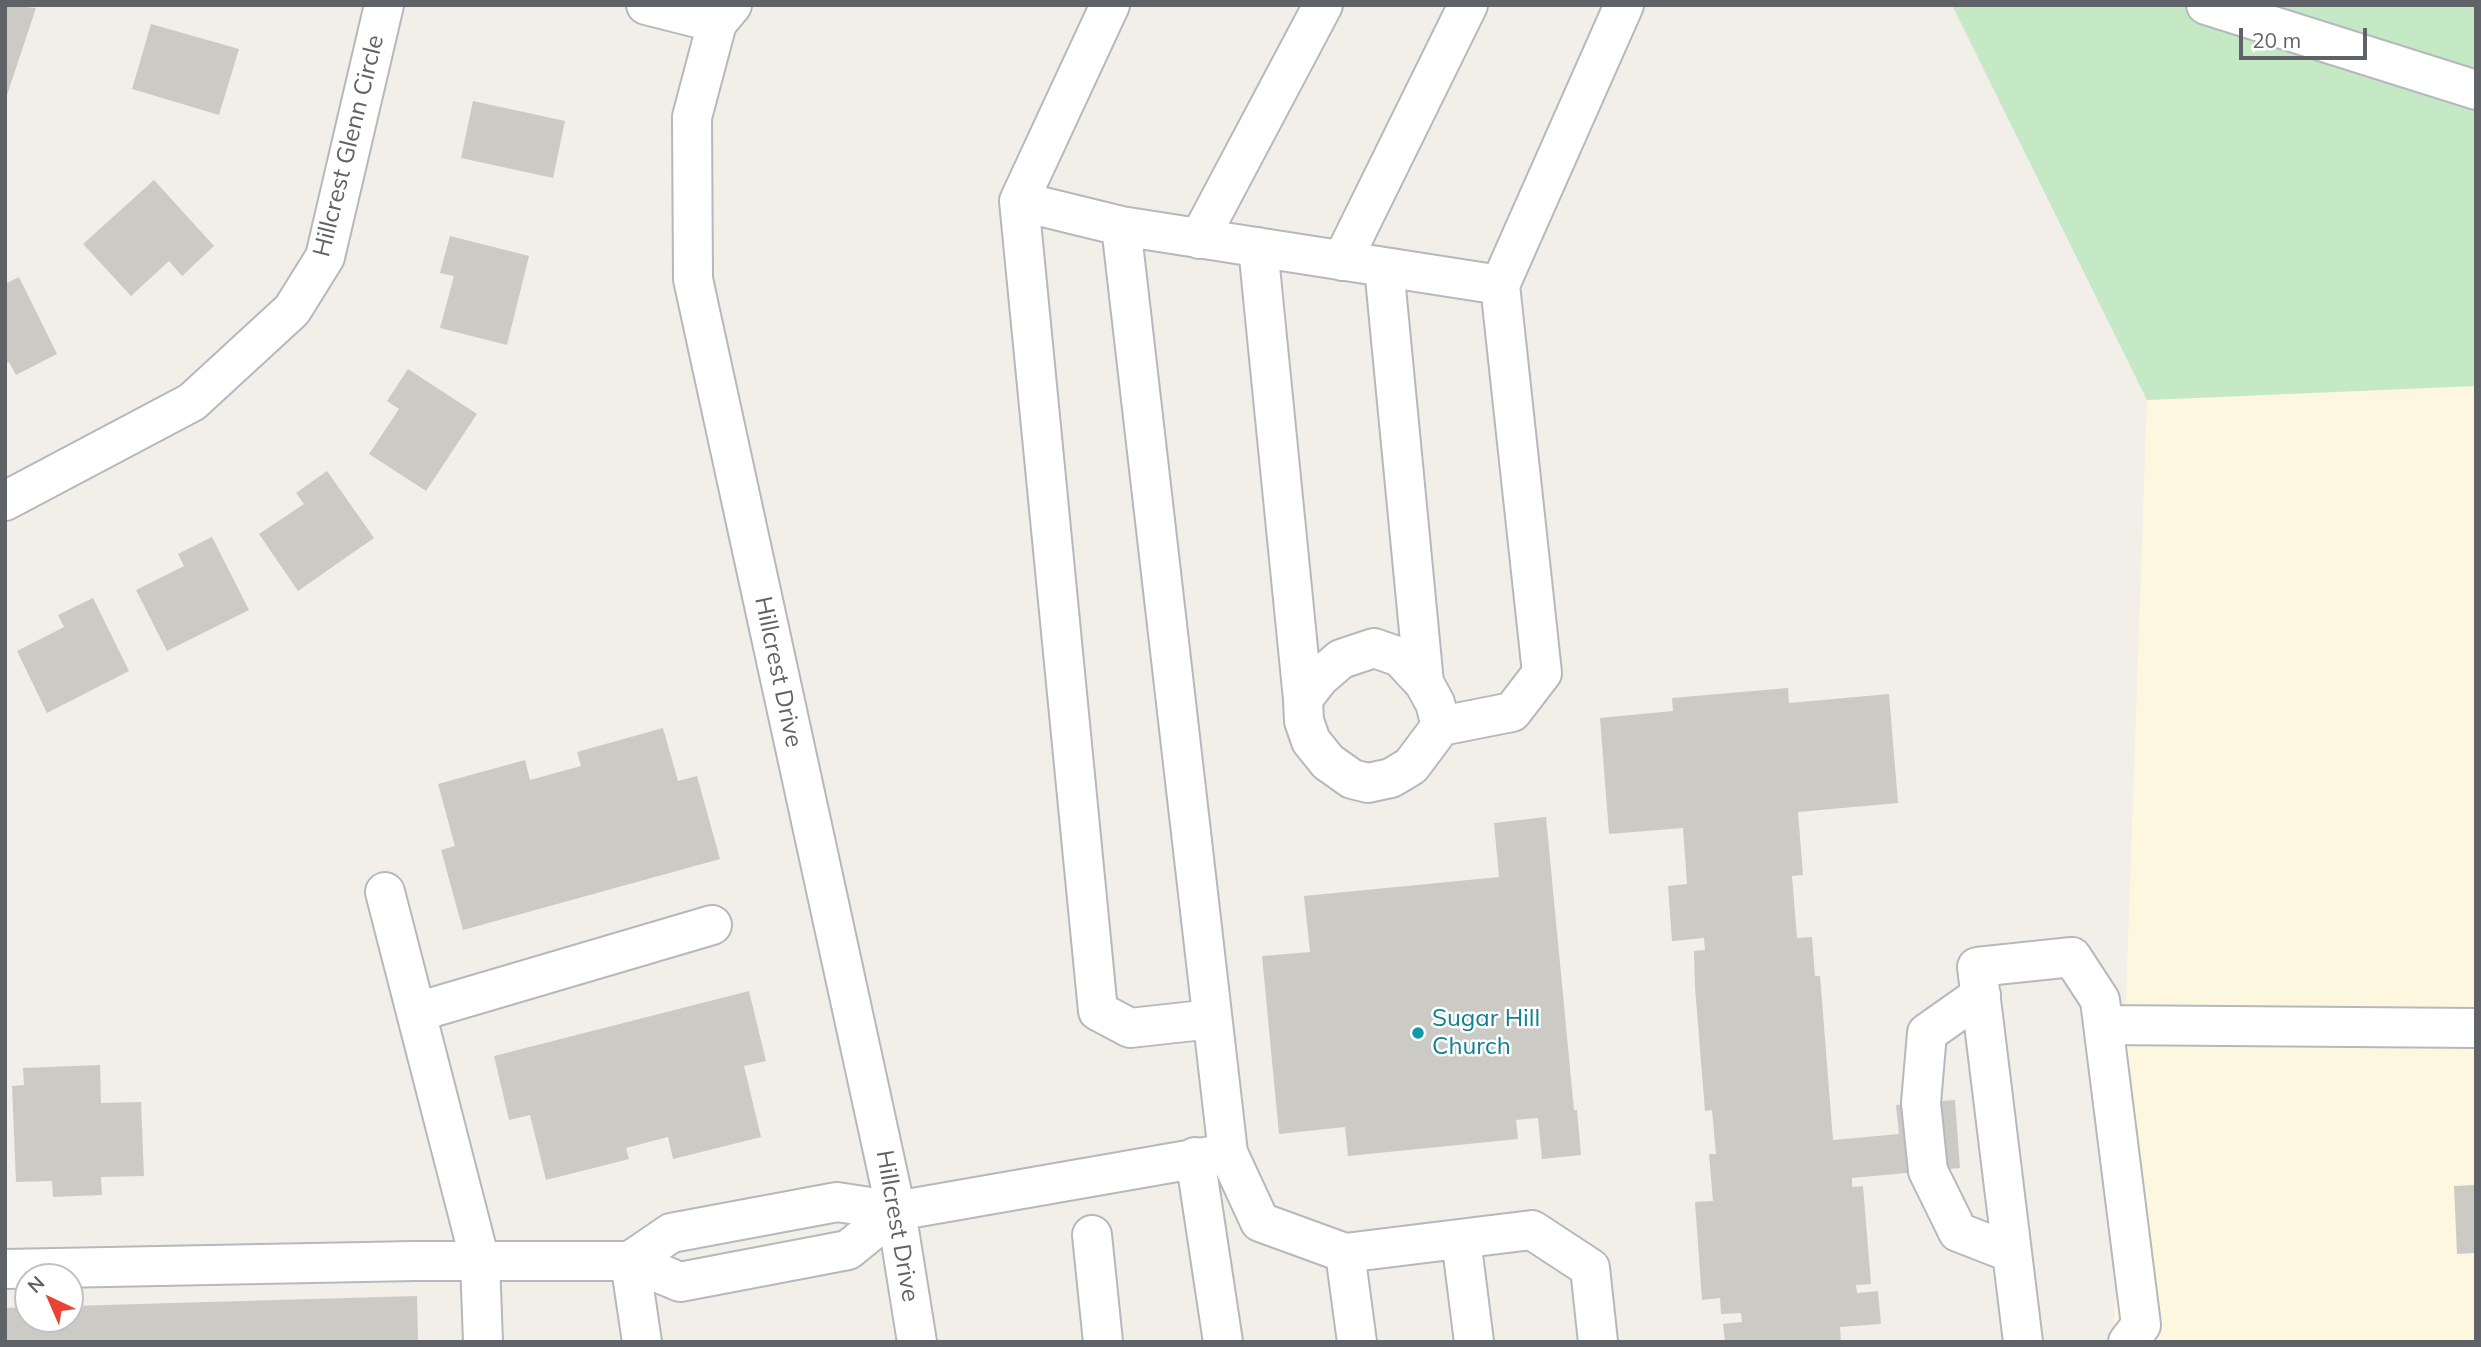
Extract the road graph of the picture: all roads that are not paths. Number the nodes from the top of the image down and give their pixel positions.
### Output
1 (384, 5) edge
2 (646, 5) edge
3 (1110, 5) edge
4 (1323, 5) edge
5 (1468, 5) edge
6 (1624, 5) edge
7 (2206, 5) edge
8 (724, 14) edge
9 (2476, 90) edge
10 (1019, 201) junction
11 (1121, 226) junction
12 (1199, 239) junction
13 (1258, 247) junction
14 (1342, 261) junction
15 (1384, 267) junction
16 (1500, 285) junction
17 (5, 501) edge
18 (1424, 683) junction
19 (1303, 699) junction
20 (1441, 726) junction
21 (385, 892) dead end
22 (712, 925) dead end
23 (1981, 995) junction
24 (417, 1012) junction
25 (1212, 1020) junction
26 (2103, 1025) junction
27 (2476, 1028) edge
28 (1212, 1155) junction
29 (896, 1211) junction
30 (1092, 1236) dead end
31 (1461, 1239) junction
32 (1345, 1253) junction
33 (2012, 1253) junction
34 (480, 1261) junction
35 (630, 1261) junction
36 (5, 1269) edge
37 (483, 1342) edge
38 (642, 1342) edge
39 (918, 1342) edge
40 (1103, 1342) edge
41 (1223, 1342) edge
42 (1357, 1342) edge
43 (1474, 1342) edge
44 (1598, 1342) edge
45 (2023, 1342) edge
46 (2128, 1342) edge

1 - 17 street, Hillcrest Glenn Circle
2 - 8 street
3 - 10 street
4 - 12 street
5 - 14 street
6 - 16 street
7 - 9 street
8 - 29 street, Hillcrest Drive
10 - 11 street
10 - 25 street
11 - 12 street
11 - 25 street
12 - 13 street
13 - 14 street
13 - 19 street
14 - 15 street
15 - 16 street
15 - 18 street
16 - 20 street
18 - 19 street
18 - 20 street
19 - 20 street
21 - 24 street
22 - 24 street
23 - 26 street
23 - 33 street
23 - 33 street
24 - 34 street
25 - 28 street
26 - 27 street
26 - 46 street
28 - 29 street
28 - 32 street
28 - 41 street
29 - 35 street
29 - 35 street
29 - 39 street, Hillcrest Drive
30 - 40 street
31 - 32 street
31 - 43 street
31 - 44 street
32 - 42 street
33 - 45 street
34 - 35 street
34 - 36 street
34 - 37 street
35 - 38 street

